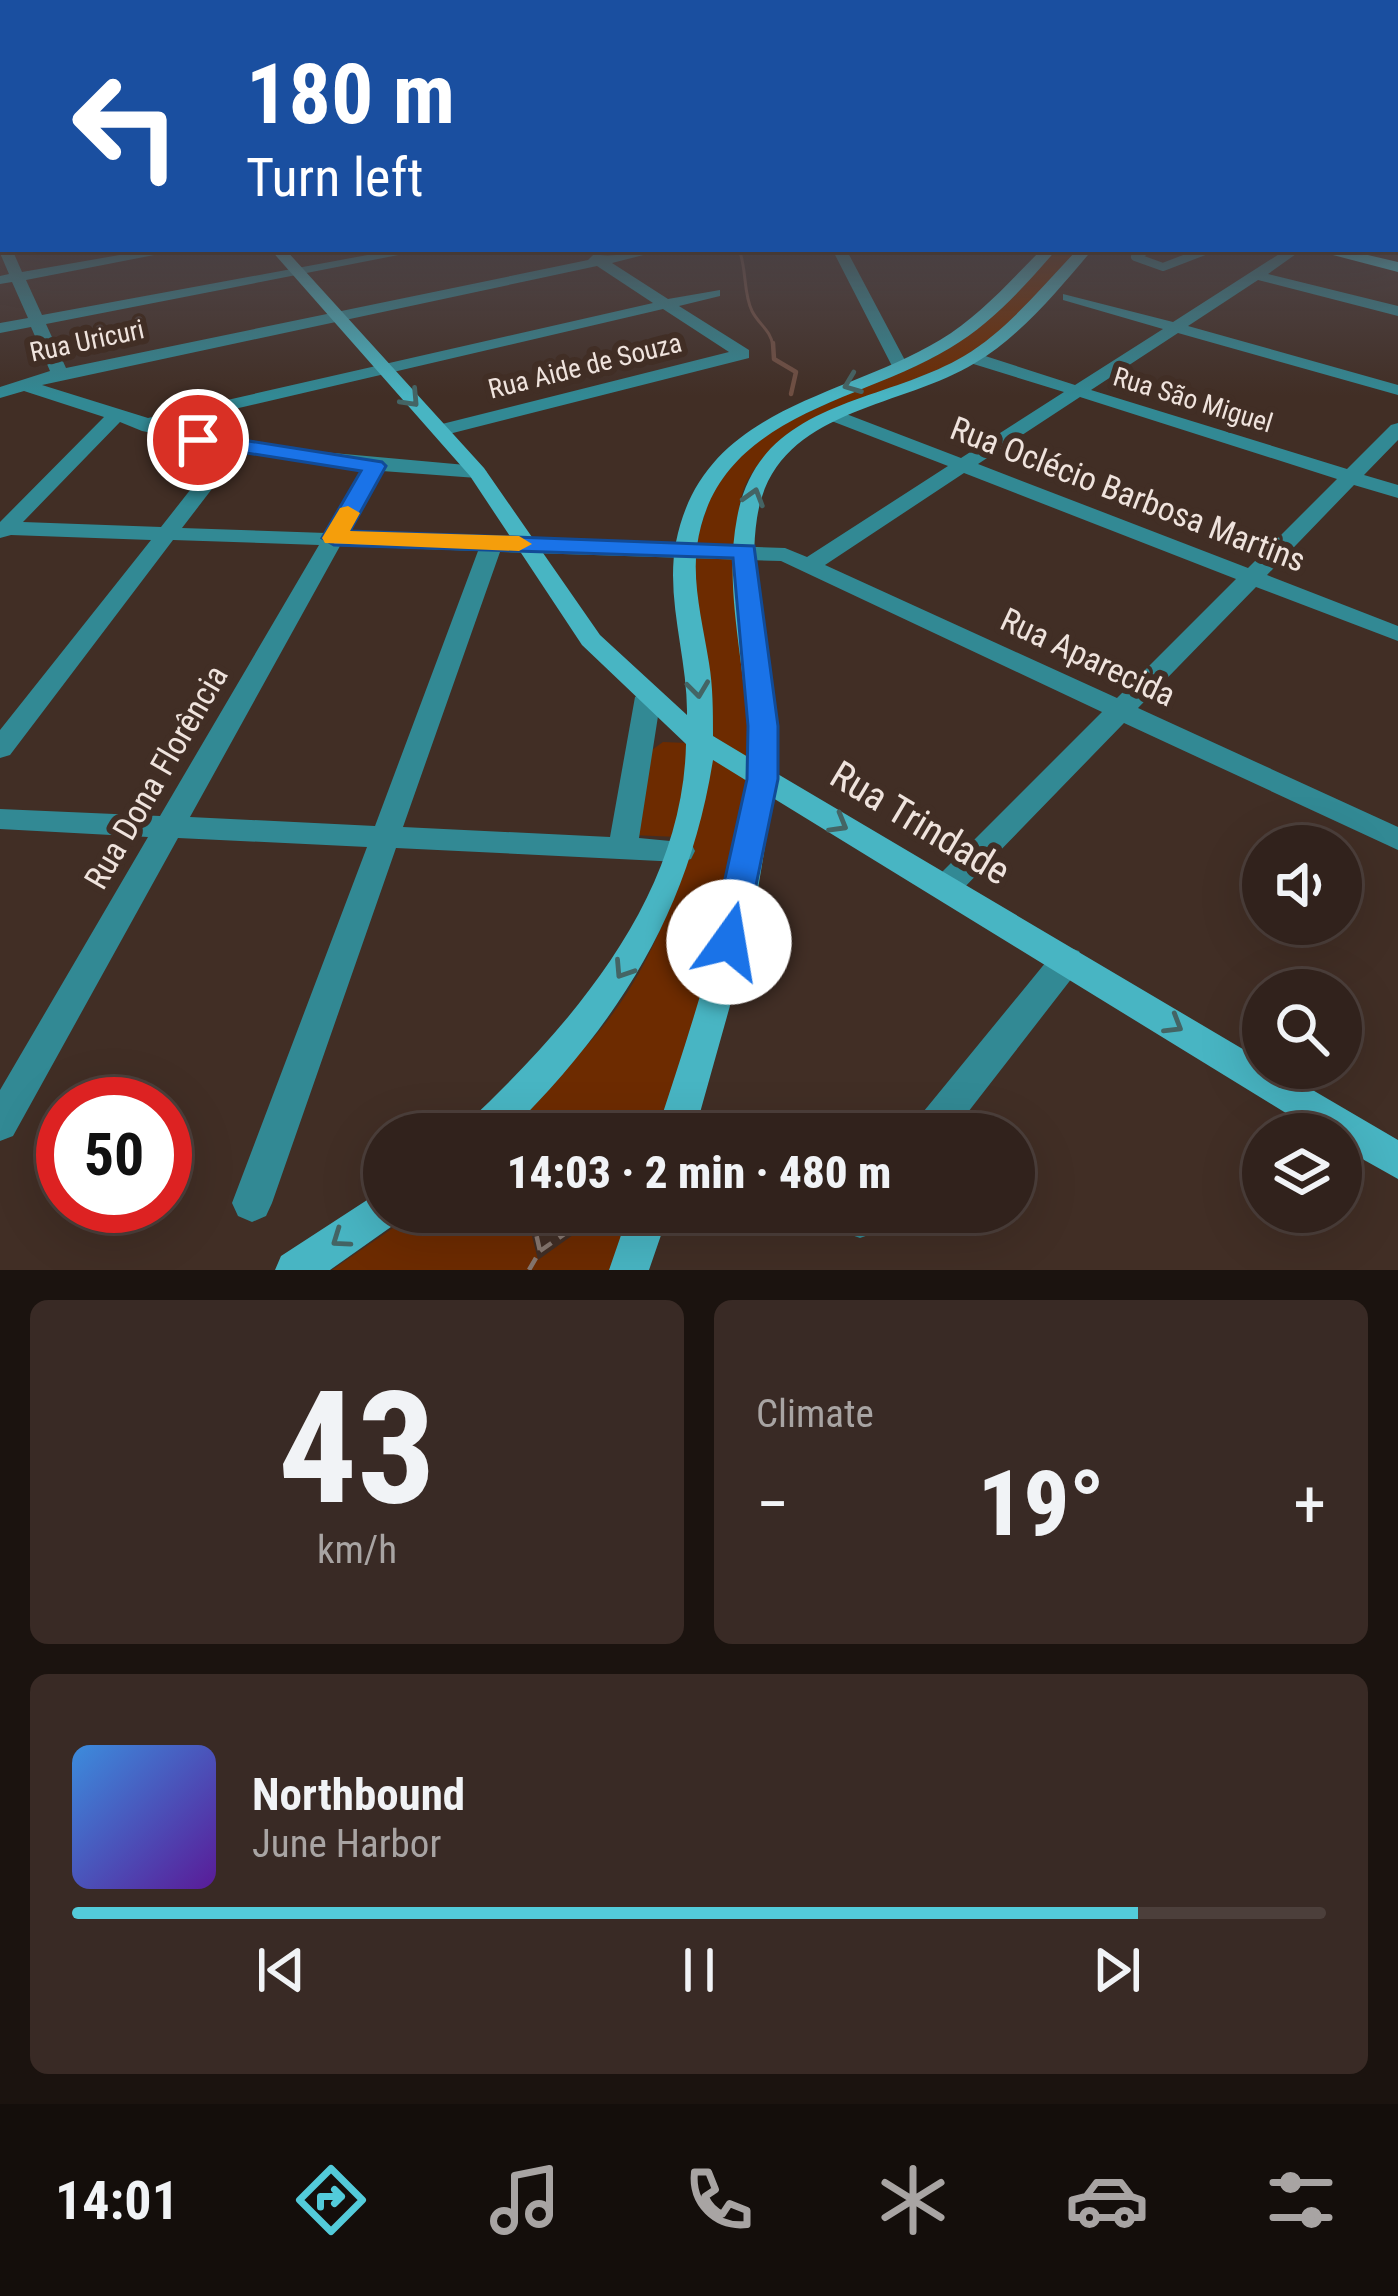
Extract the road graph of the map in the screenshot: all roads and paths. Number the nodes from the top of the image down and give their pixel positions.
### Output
1 (275, 277) edge
2 (301, 277) edge
3 (526, 277) edge
4 (624, 277) edge
5 (854, 277) edge
6 (1019, 277) edge
7 (1056, 277) edge
8 (1252, 277) edge
9 (1264, 277) edge
10 (9, 279) edge
11 (715, 293) dead end
12 (1068, 297) dead end
13 (666, 304) junction
14 (1398, 311) edge
15 (333, 317) junction
16 (37, 322) junction
17 (0, 328) edge
18 (1174, 328) junction
19 (946, 343) junction
20 (973, 358) junction
21 (900, 366) junction
22 (383, 369) junction
23 (60, 374) junction
24 (9, 388) edge
25 (1398, 390) edge
26 (1076, 392) junction
27 (835, 416) junction
28 (114, 417) junction
29 (142, 425) junction
30 (1398, 429) edge
31 (440, 430) junction
32 (234, 448) junction
33 (374, 466) junction
34 (962, 466) junction
35 (477, 472) junction
36 (1350, 476) junction
37 (1398, 492) edge
38 (2, 530) edge
39 (168, 532) junction
40 (334, 538) junction
41 (492, 543) junction
42 (526, 544) junction
43 (684, 549) junction
44 (745, 551) junction
45 (812, 563) junction
46 (1253, 578) junction
47 (1398, 634) edge
48 (648, 697) junction
49 (1124, 711) junction
50 (703, 743) junction
51 (0, 749) edge
52 (763, 779) junction
53 (0, 819) edge
54 (169, 827) junction
55 (385, 837) junction
56 (1398, 838) edge
57 (623, 848) junction
58 (680, 850) junction
59 (946, 887) junction
60 (1067, 960) junction
61 (501, 1113) edge
62 (682, 1113) edge
63 (945, 1113) edge
64 (0, 1124) edge
65 (1398, 1161) edge
66 (252, 1203) dead end
67 (363, 1223) edge
68 (536, 1233) edge
69 (566, 1233) edge
70 (642, 1233) edge
71 (540, 1251) junction
72 (295, 1270) edge
73 (529, 1270) edge
74 (629, 1270) edge

1 - 16 street
2 - 15 main road, Rua Trindade
3 - 15 street, Rua Uricuri
4 - 13 street
5 - 21 street
6 - 19 main road
7 - 20 main road
8 - 18 street
9 - 14 street
10 - 16 street
11 - 13 street
12 - 18 street
13 - 22 street
13 - 31 street, Rua Aide de Souza
15 - 22 main road, Rua Trindade
15 - 23 street, Rua Uricuri
16 - 17 street
16 - 23 street
18 - 25 street
18 - 26 street
19 - 20 main road
19 - 21 main road
20 - 26 street, Rua São Miguel
20 - 27 main road
21 -> 43 main road
22 - 29 street
22 -> 31 main road, Rua Trindade
23 - 24 street, Rua Uricuri
24 - 28 street
26 - 34 street
26 - 36 street, Rua São Miguel
27 - 34 street, Rua Oclécio Barbosa Martins
44 -> 27 main road
28 - 29 street
28 - 38 street
29 - 32 street
30 - 36 street
31 - 35 main road, Rua Trindade
32 - 33 street
32 - 39 street
33 - 35 street
33 - 40 street, Rua Dona Florência
34 - 45 street
34 - 46 street, Rua Oclécio Barbosa Martins
35 - 42 main road, Rua Trindade
36 - 37 street, Rua São Miguel
36 - 46 street
38 - 39 street, Rua Aparecida
39 - 40 street, Rua Aparecida
39 - 51 street
40 - 41 street, Rua Aparecida
40 - 54 street, Rua Dona Florência
41 - 42 street, Rua Aparecida
41 - 55 street
42 - 43 street, Rua Aparecida
42 - 48 main road, Rua Trindade
43 - 44 street, Rua Aparecida
43 -> 50 main road
44 - 45 street, Rua Aparecida
44 - 52 main road
45 - 49 street, Rua Aparecida
46 - 47 street, Rua Oclécio Barbosa Martins
46 - 49 street
48 - 50 main road, Rua Trindade
48 - 57 street
49 - 56 street, Rua Aparecida
49 - 59 street
50 - 52 main road, Rua Trindade
50 - 58 main road
52 -> 59 main road, Rua Trindade
52 - 62 main road
53 - 54 street
54 - 55 street
54 - 64 street, Rua Dona Florência
55 - 57 street
55 - 66 street
57 - 58 street
58 -> 61 main road
59 - 60 main road, Rua Trindade
60 - 63 street
60 -> 65 main road, Rua Trindade
67 -> 72 main road
68 - 71 path
69 - 71 path
70 - 74 main road
71 - 73 path

